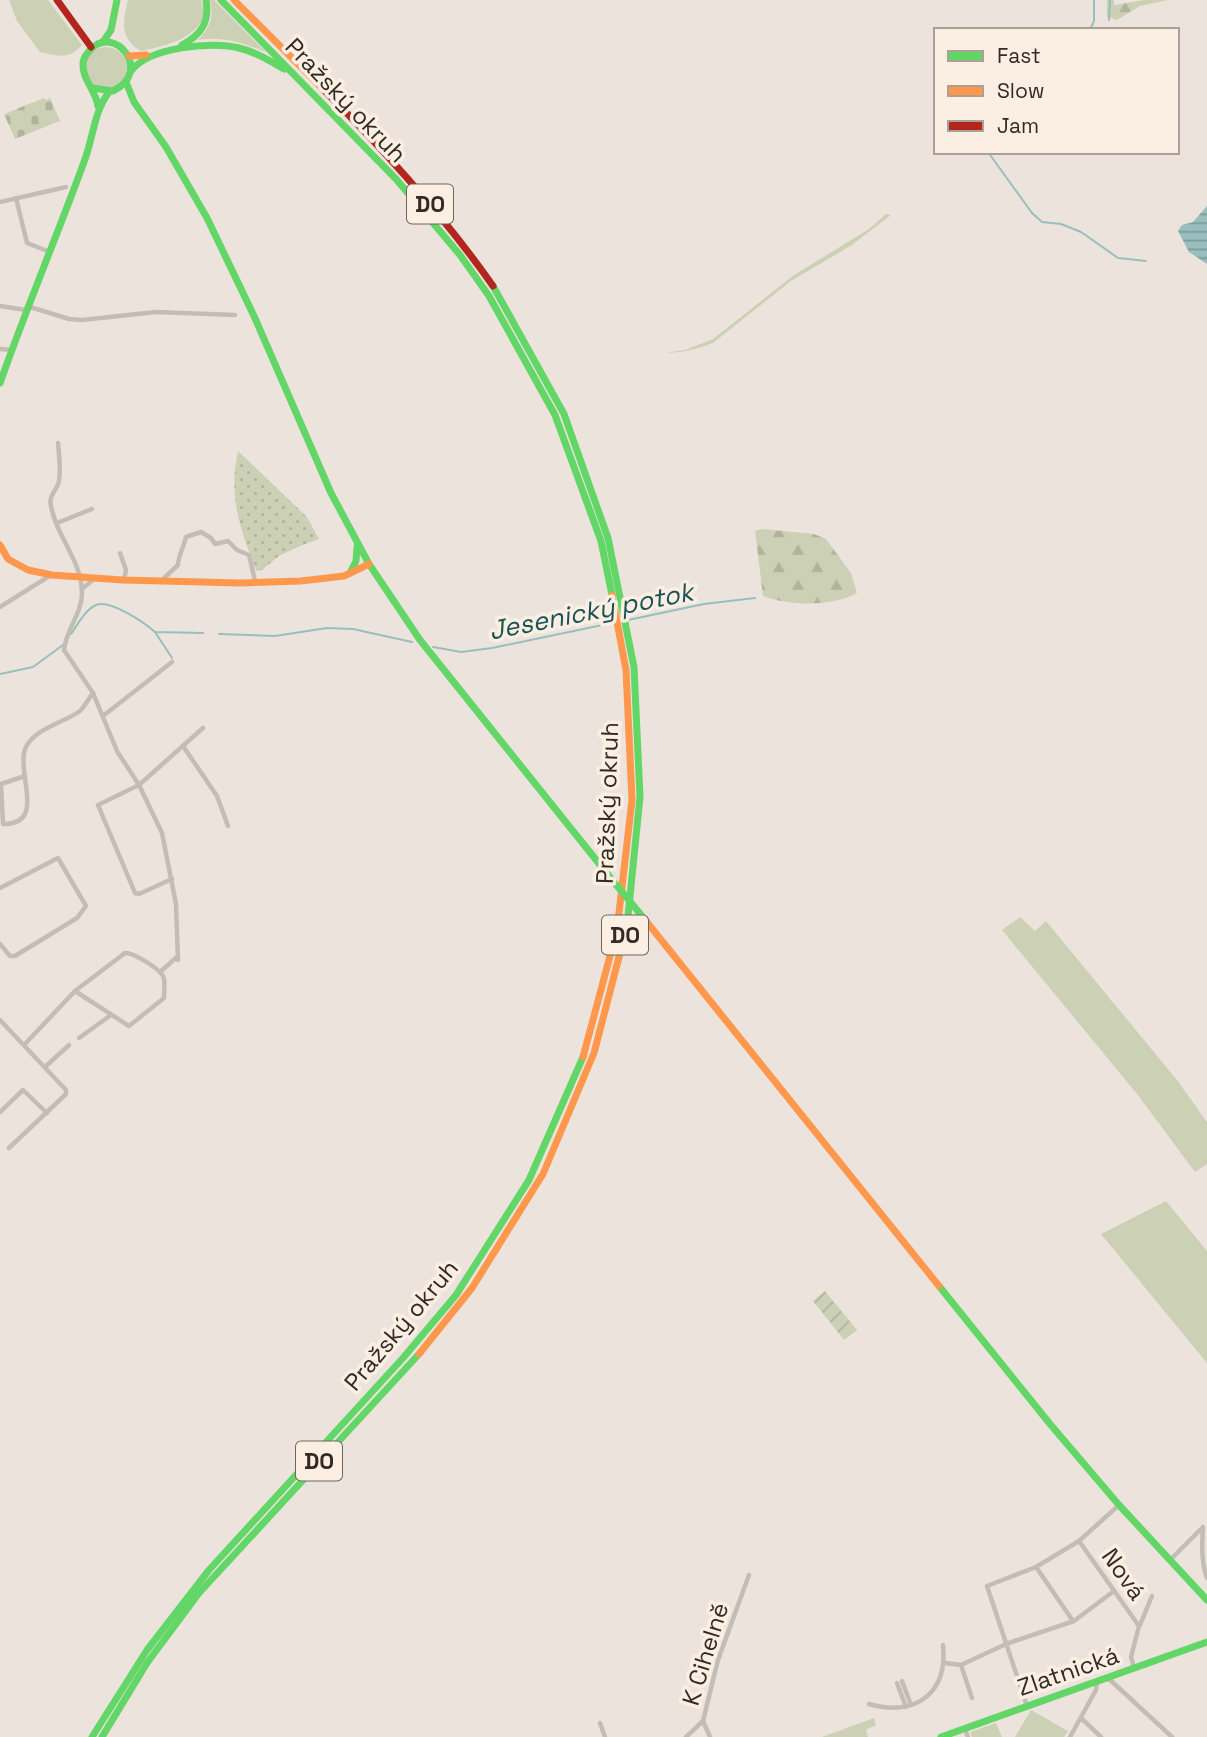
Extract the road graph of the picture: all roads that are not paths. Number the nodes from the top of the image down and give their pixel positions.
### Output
1 (57, 0) edge
2 (117, 0) edge
3 (206, 0) edge
4 (221, 0) edge
5 (234, 0) edge
6 (112, 27) junction
7 (103, 42) junction
8 (118, 45) junction
9 (91, 47) junction
10 (129, 55) junction
11 (131, 71) junction
12 (126, 82) junction
13 (93, 88) junction
14 (308, 88) junction
15 (111, 91) junction
16 (134, 102) junction
17 (98, 112) junction
18 (66, 187) dead end
19 (16, 198) junction
20 (0, 202) edge
21 (50, 252) junction
22 (0, 306) edge
23 (27, 308) junction
24 (235, 315) dead end
25 (0, 349) edge
26 (12, 350) junction
27 (0, 383) edge
28 (58, 443) dead end
29 (92, 509) dead end
30 (57, 523) junction
31 (356, 542) junction
32 (0, 545) edge
33 (120, 554) dead end
34 (369, 564) junction
35 (349, 574) junction
36 (52, 575) junction
37 (79, 576) junction
38 (95, 578) junction
39 (123, 580) junction
40 (160, 581) junction
41 (255, 581) junction
42 (82, 589) junction
43 (0, 607) edge
44 (173, 662) dead end
45 (93, 693) junction
46 (103, 716) junction
47 (204, 728) dead end
48 (183, 746) junction
49 (25, 776) junction
50 (139, 785) junction
51 (229, 826) dead end
52 (172, 879) junction
53 (0, 888) edge
54 (0, 943) edge
55 (160, 972) junction
56 (75, 991) junction
57 (111, 1015) junction
58 (0, 1020) edge
59 (79, 1038) dead end
60 (24, 1045) junction
61 (69, 1045) dead end
62 (45, 1067) junction
63 (0, 1112) edge
64 (47, 1113) junction
65 (9, 1148) dead end
66 (1119, 1505) junction
67 (1079, 1541) junction
68 (1170, 1560) junction
69 (1036, 1567) junction
70 (749, 1575) dead end
71 (1207, 1578) edge
72 (1114, 1591) junction
73 (1152, 1596) dead end
74 (1207, 1600) edge
75 (1074, 1621) junction
76 (1139, 1626) junction
77 (1207, 1642) edge
78 (1006, 1644) junction
79 (943, 1645) dead end
80 (945, 1663) junction
81 (961, 1665) junction
82 (1134, 1668) junction
83 (1108, 1678) junction
84 (900, 1682) dead end
85 (1097, 1682) junction
86 (972, 1698) dead end
87 (869, 1704) dead end
88 (909, 1706) junction
89 (1027, 1706) junction
90 (1080, 1718) junction
91 (703, 1721) junction
92 (600, 1723) dead end
93 (965, 1729) junction
94 (92, 1737) edge
95 (102, 1737) edge
96 (605, 1737) edge
97 (686, 1737) edge
98 (710, 1737) edge
99 (942, 1737) edge
100 (968, 1737) edge
101 (1070, 1737) edge
102 (1101, 1737) edge
103 (1172, 1737) edge

1 - 9 main road
2 - 6 main road
3 - 10 main road
4 - 14 main road, Pražský okruh / D0
5 - 95 main road, Pražský okruh / D0
6 - 7 main road
6 - 8 main road
7 - 8 main road
7 - 9 main road
8 - 10 main road
9 - 13 main road
10 - 11 main road
11 - 12 main road
11 - 14 main road
12 - 15 main road
12 - 16 main road
13 - 15 main road
13 - 17 main road
14 - 94 main road, Pražský okruh / D0
15 - 16 main road
15 - 17 main road
16 - 31 main road
17 - 21 main road
18 - 19 street
19 - 20 street
19 - 21 street
21 - 23 main road
22 - 23 street
23 - 24 street
23 - 26 main road
25 - 26 street
26 - 27 main road
28 - 30 street
29 - 30 street
30 - 37 street
31 - 34 main road
31 - 35 main road
32 - 36 main road
33 - 39 street
34 - 35 main road
34 - 66 main road, bridge
35 - 41 main road
36 - 37 main road
36 - 43 street
37 - 38 main road
37 - 42 street
38 - 39 main road
38 - 42 street
39 - 40 main road
40 - 41 main road
40 - 41 street
42 - 45 street
44 - 46 street
45 - 46 street
45 - 49 street
46 - 50 street
47 - 48 street
48 - 50 street
48 - 51 street
49 - 49 street
50 - 52 street
50 - 52 street
52 - 55 street
53 - 54 street
55 - 56 street
55 - 57 street
56 - 57 street
56 - 60 street
57 - 59 street
58 - 60 street
60 - 62 street
61 - 62 street
62 - 64 street
63 - 64 street
64 - 65 street
66 - 67 street
66 - 68 main road
67 - 69 street
67 - 72 street, Nová
68 - 71 street
68 - 74 main road
69 - 75 street
69 - 78 street
70 - 91 street, K Cihelně
72 - 75 street
72 - 76 street, Nová
73 - 76 street
75 - 78 street
76 - 82 street, Nová
77 - 82 main road, Zlatnická
78 - 81 street
78 - 89 street
79 - 80 street
80 - 81 street
80 - 88 street
81 - 86 street
82 - 83 main road, Zlatnická
83 - 85 main road, Zlatnická
83 - 103 street
84 - 88 street
85 - 89 main road, Zlatnická
85 - 90 street
87 - 88 street
89 - 93 main road, Zlatnická
90 - 101 street
90 - 102 street
91 - 97 street, K Cihelně
91 - 98 street
92 - 96 street
93 - 99 main road, Zlatnická
93 - 100 street

